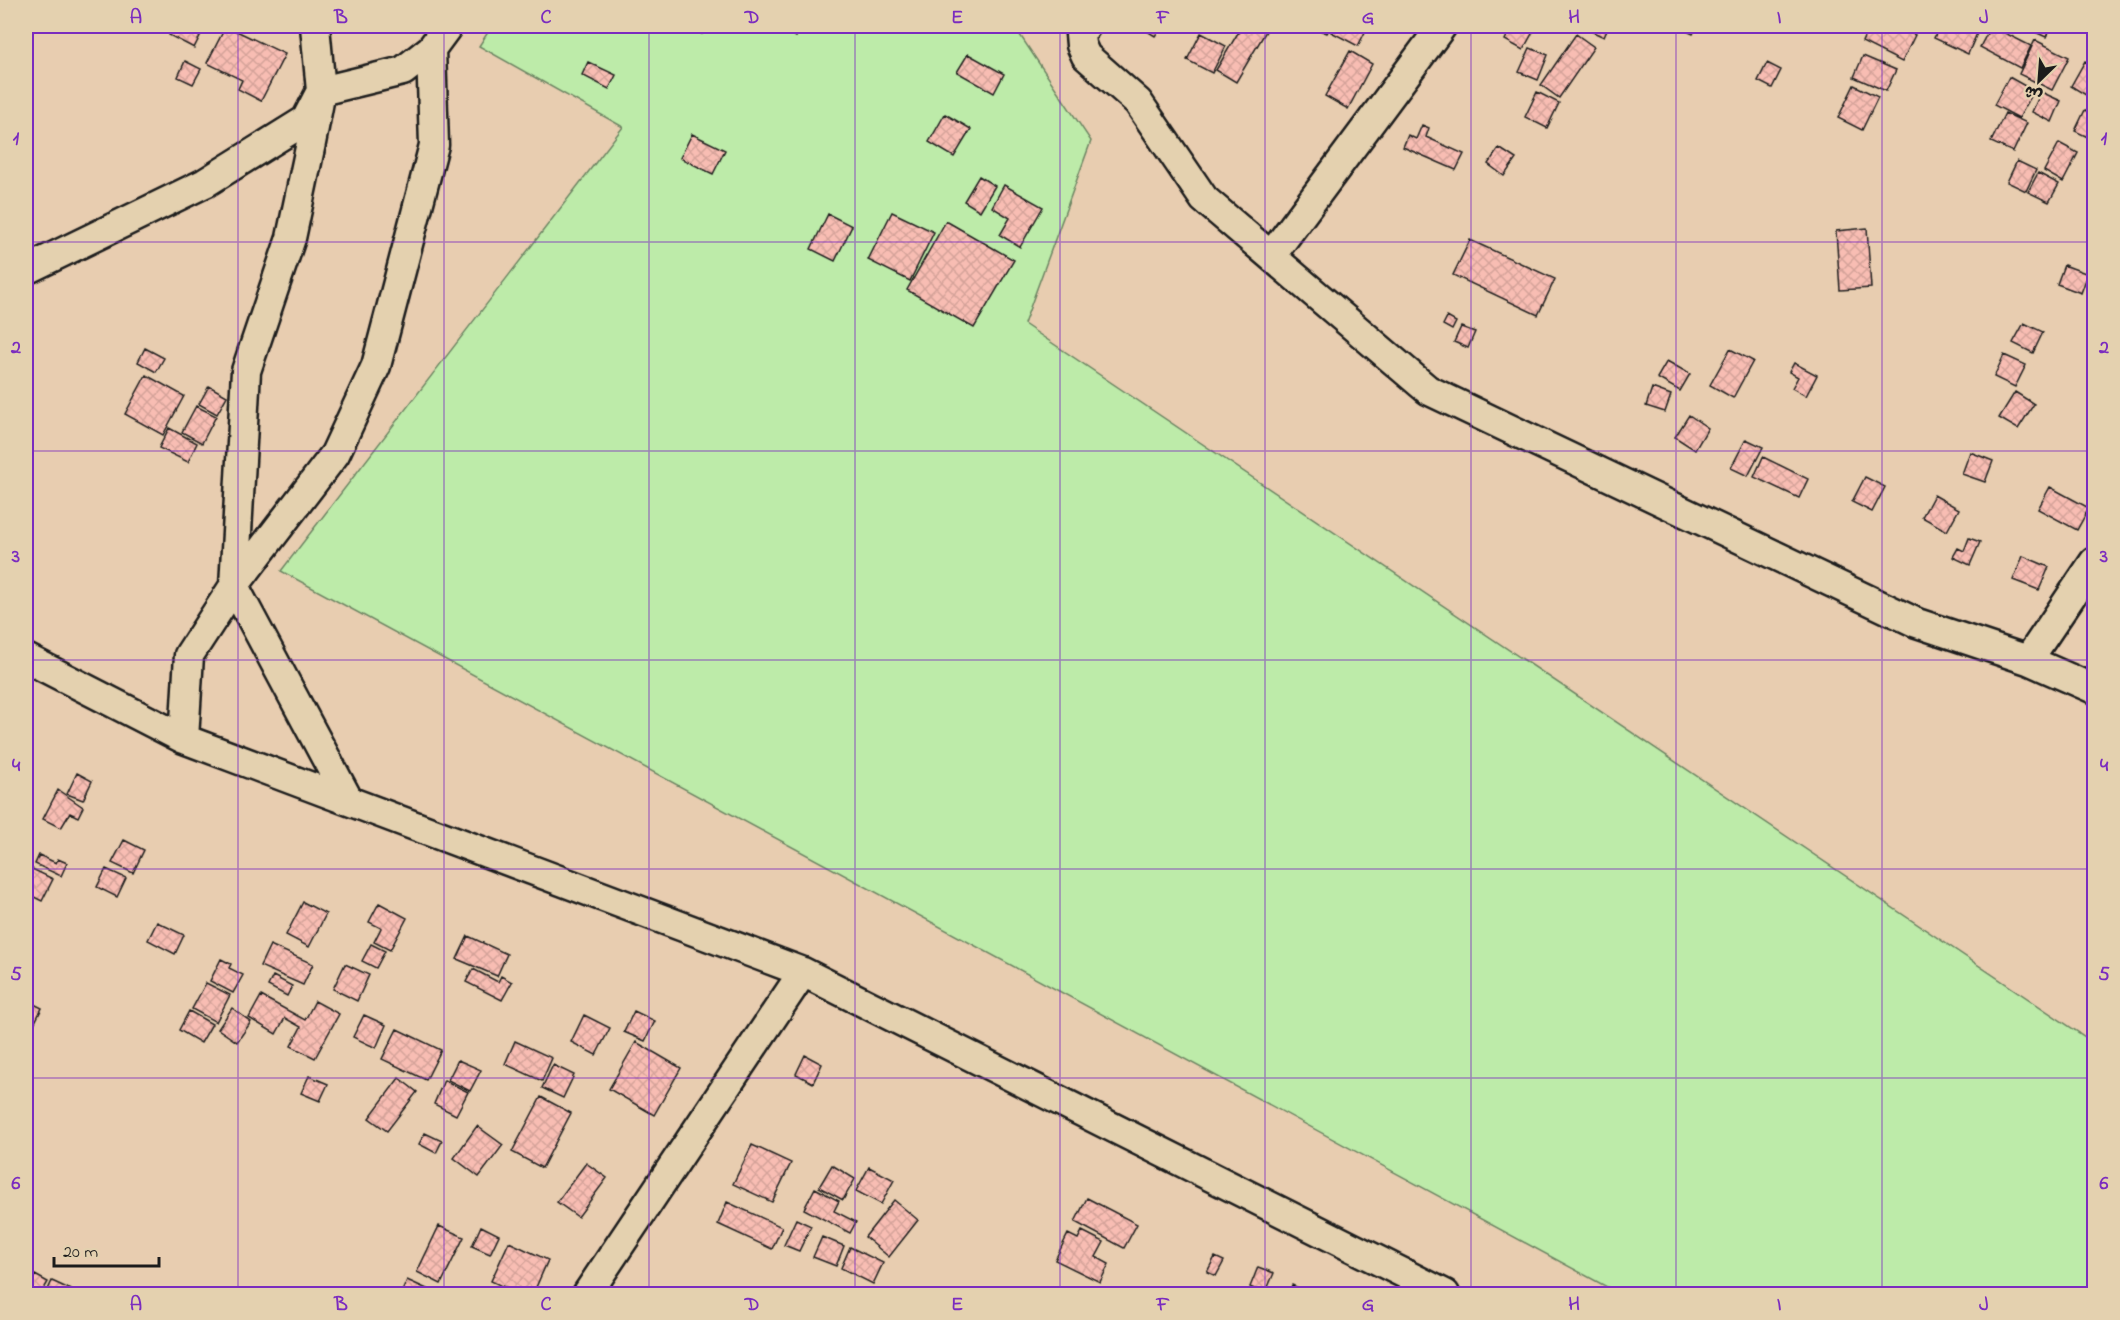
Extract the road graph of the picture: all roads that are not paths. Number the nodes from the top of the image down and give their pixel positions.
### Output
1 (315, 26) edge
2 (448, 26) edge
3 (1442, 26) edge
4 (1078, 28) edge
5 (431, 49) junction
6 (321, 91) junction
7 (1271, 256) junction
8 (26, 270) edge
9 (2094, 562) edge
10 (234, 586) junction
11 (26, 658) edge
12 (2028, 660) junction
13 (2094, 689) edge
14 (184, 739) junction
15 (349, 801) junction
16 (803, 972) junction
17 (587, 1294) edge
18 (1445, 1294) edge

1 - 6 street
2 - 5 street
3 - 7 street
4 - 7 street
5 - 6 street
5 - 10 street
6 - 8 street
6 - 10 street
7 - 12 street
9 - 12 street
10 - 14 street
10 - 15 street
11 - 14 street
12 - 13 street
14 - 15 street
15 - 16 street
16 - 17 street
16 - 18 street

